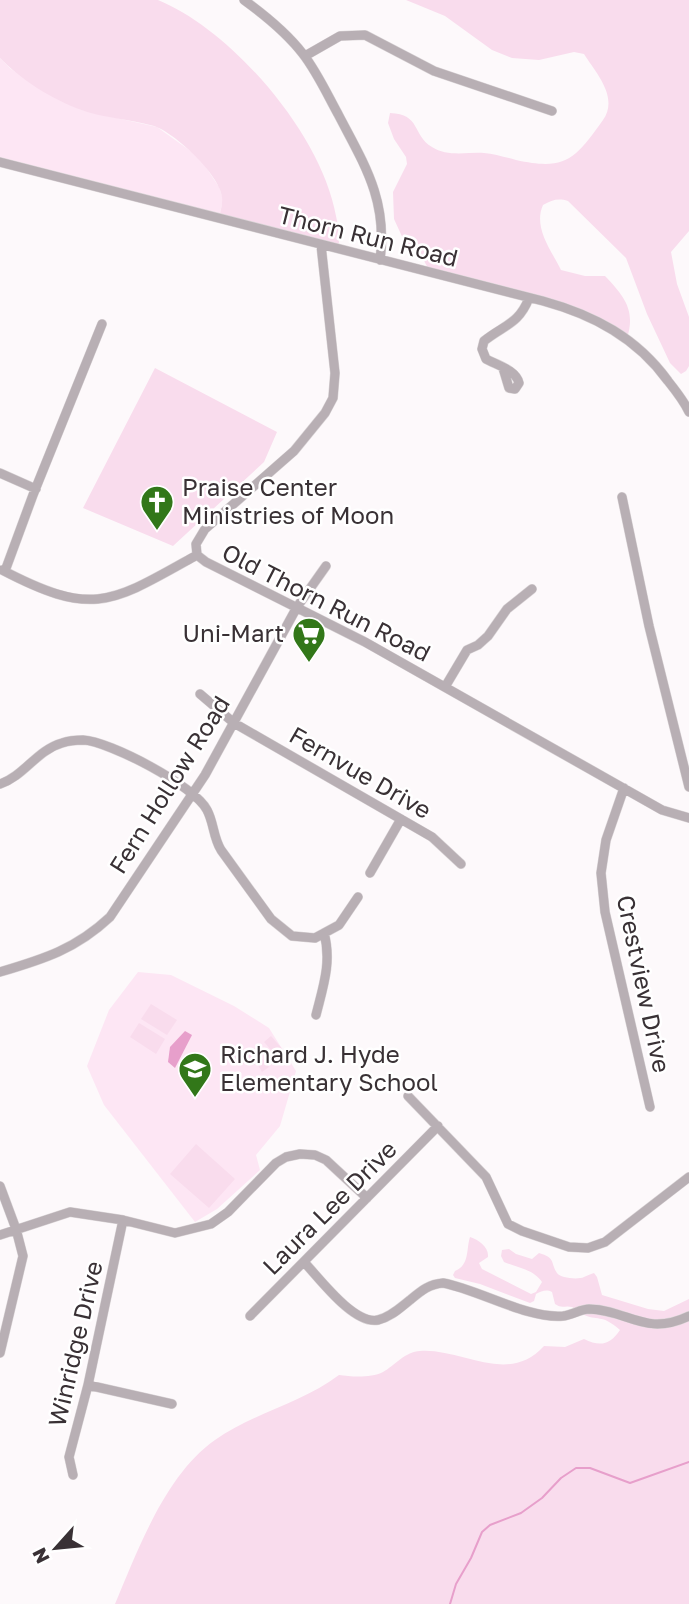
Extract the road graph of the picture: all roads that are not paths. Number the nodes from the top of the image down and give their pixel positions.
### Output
1 (244, 0) edge
2 (305, 56) junction
3 (552, 111) dead end
4 (0, 162) edge
5 (321, 245) junction
6 (380, 260) junction
7 (529, 298) junction
8 (102, 324) dead end
9 (503, 368) dead end
10 (688, 406) edge
11 (0, 473) edge
12 (36, 489) junction
13 (622, 497) dead end
14 (197, 555) junction
15 (326, 566) dead end
16 (2, 570) edge
17 (532, 589) dead end
18 (297, 607) junction
19 (445, 687) junction
20 (200, 694) dead end
21 (234, 723) junction
22 (0, 785) edge
23 (689, 786) edge
24 (624, 788) junction
25 (192, 793) junction
26 (689, 818) edge
27 (401, 819) junction
28 (461, 864) dead end
29 (370, 873) dead end
30 (358, 897) dead end
31 (324, 933) junction
32 (0, 972) edge
33 (316, 1015) dead end
34 (408, 1096) dead end
35 (650, 1107) dead end
36 (438, 1126) junction
37 (689, 1177) edge
38 (0, 1186) edge
39 (367, 1198) junction
40 (123, 1220) junction
41 (16, 1229) junction
42 (0, 1235) edge
43 (304, 1262) junction
44 (250, 1316) dead end
45 (689, 1316) edge
46 (0, 1353) edge
47 (88, 1385) junction
48 (172, 1404) dead end
49 (73, 1475) dead end

1 - 2 street
2 - 3 street
2 - 6 street
4 - 5 street, Thorn Run Road
5 - 6 street, Thorn Run Road
5 - 14 street, Old Thorn Run Road
6 - 7 street, Thorn Run Road
7 - 9 street
7 - 10 street, Thorn Run Road
8 - 12 street
11 - 12 street
12 - 16 street
13 - 23 street
14 - 16 street
14 - 18 street, Old Thorn Run Road
15 - 18 street, Fern Hollow Road
17 - 19 street
18 - 19 street, Old Thorn Run Road
18 - 21 street, Fern Hollow Road
19 - 24 street, Old Thorn Run Road
20 - 21 street, Fernvue Drive
21 - 25 street, Fern Hollow Road
21 - 27 street, Fernvue Drive
22 - 25 street
24 - 26 street, Old Thorn Run Road
24 - 35 street, Crestview Drive
25 - 31 street
25 - 32 street, Fern Hollow Road
27 - 28 street, Fernvue Drive
27 - 29 street
30 - 31 street
31 - 33 street
34 - 36 street
36 - 37 street
36 - 39 street, Laura Lee Drive
38 - 41 street
39 - 40 street
39 - 43 street, Laura Lee Drive
40 - 41 street
40 - 47 street, Winridge Drive
41 - 42 street
41 - 46 street
43 - 44 street, Laura Lee Drive
43 - 45 street
47 - 48 street
47 - 49 street, Winridge Drive

